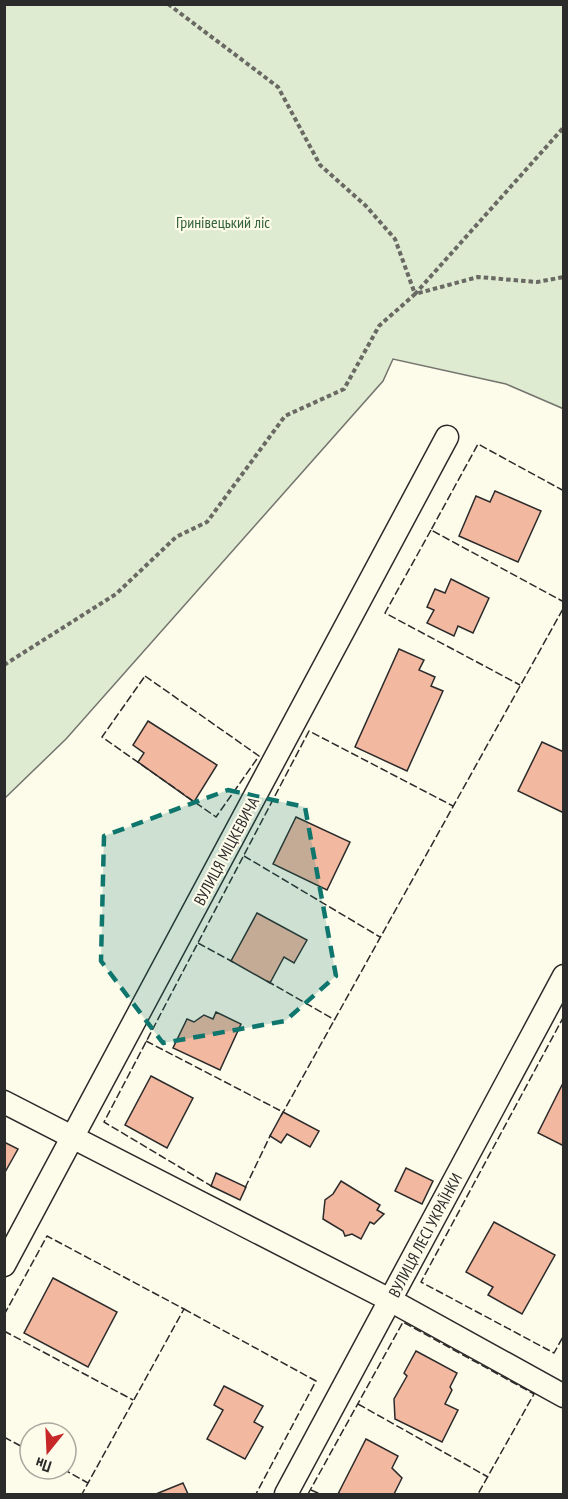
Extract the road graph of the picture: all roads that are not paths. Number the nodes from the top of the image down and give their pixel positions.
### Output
1 (447, 437) dead end
2 (564, 976) edge
3 (4, 1102) edge
4 (73, 1137) junction
5 (4, 1265) edge
6 (390, 1300) junction
7 (564, 1396) edge
8 (286, 1494) edge

1 - 4 street, ВУЛИЦЯ МІЦКЕВИЧА
2 - 6 street, ВУЛИЦЯ ЛЕСІ УКРАЇНКИ
3 - 4 street
4 - 5 street, ВУЛИЦЯ МІЦКЕВИЧА
4 - 6 street
6 - 7 street
6 - 8 street, ВУЛИЦЯ ЛЕСІ УКРАЇНКИ

